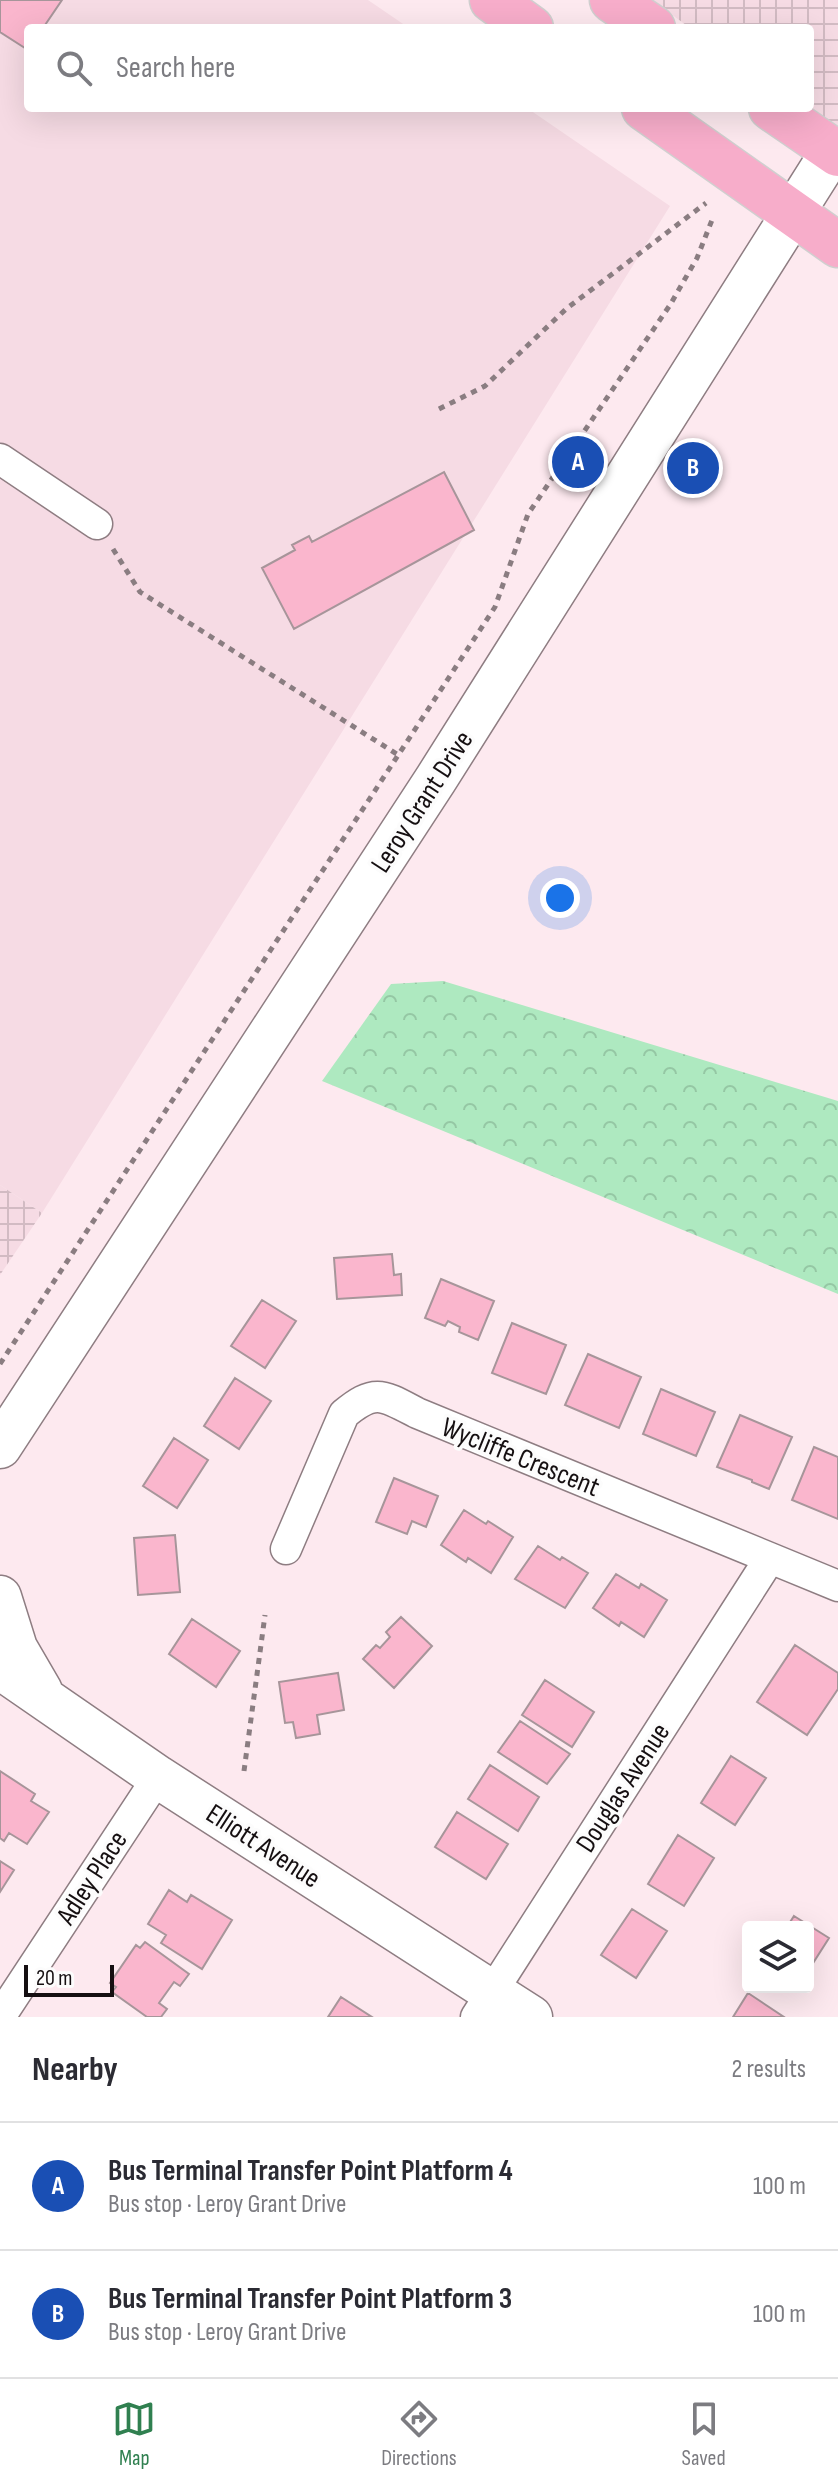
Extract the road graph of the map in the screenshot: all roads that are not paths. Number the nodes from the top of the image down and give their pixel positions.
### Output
1 (492, 0) edge
2 (612, 0) edge
3 (525, 24) edge
4 (647, 24) edge
5 (650, 112) edge
6 (777, 112) edge
7 (835, 152) edge
8 (792, 213) junction
9 (838, 245) edge
10 (0, 459) edge
11 (97, 524) road end
12 (25, 1409) junction
13 (0, 1447) edge
14 (0, 1480) edge
15 (286, 1549) dead end
16 (770, 1558) junction
17 (838, 1586) edge
18 (0, 1597) edge
19 (0, 1668) edge
20 (45, 1699) junction
21 (158, 1777) junction
22 (484, 2004) edge
23 (0, 2017) edge
24 (531, 2017) edge

1 - 3 main road
2 - 4 main road
5 - 8 main road
6 - 7 main road
7 - 8 street, Leroy Grant Drive
8 - 9 main road
8 - 12 street, Leroy Grant Drive
10 - 11 street
12 - 13 street, Leroy Grant Drive
12 - 14 street
15 - 16 street, Wycliffe Crescent
16 - 17 street, Wycliffe Crescent
16 - 22 street, Douglas Avenue
18 - 20 street
19 - 20 street, Elliott Avenue
20 - 21 street, Elliott Avenue
21 - 22 street, Elliott Avenue
21 - 23 street, Adley Place
22 - 24 street, Elliott Avenue

